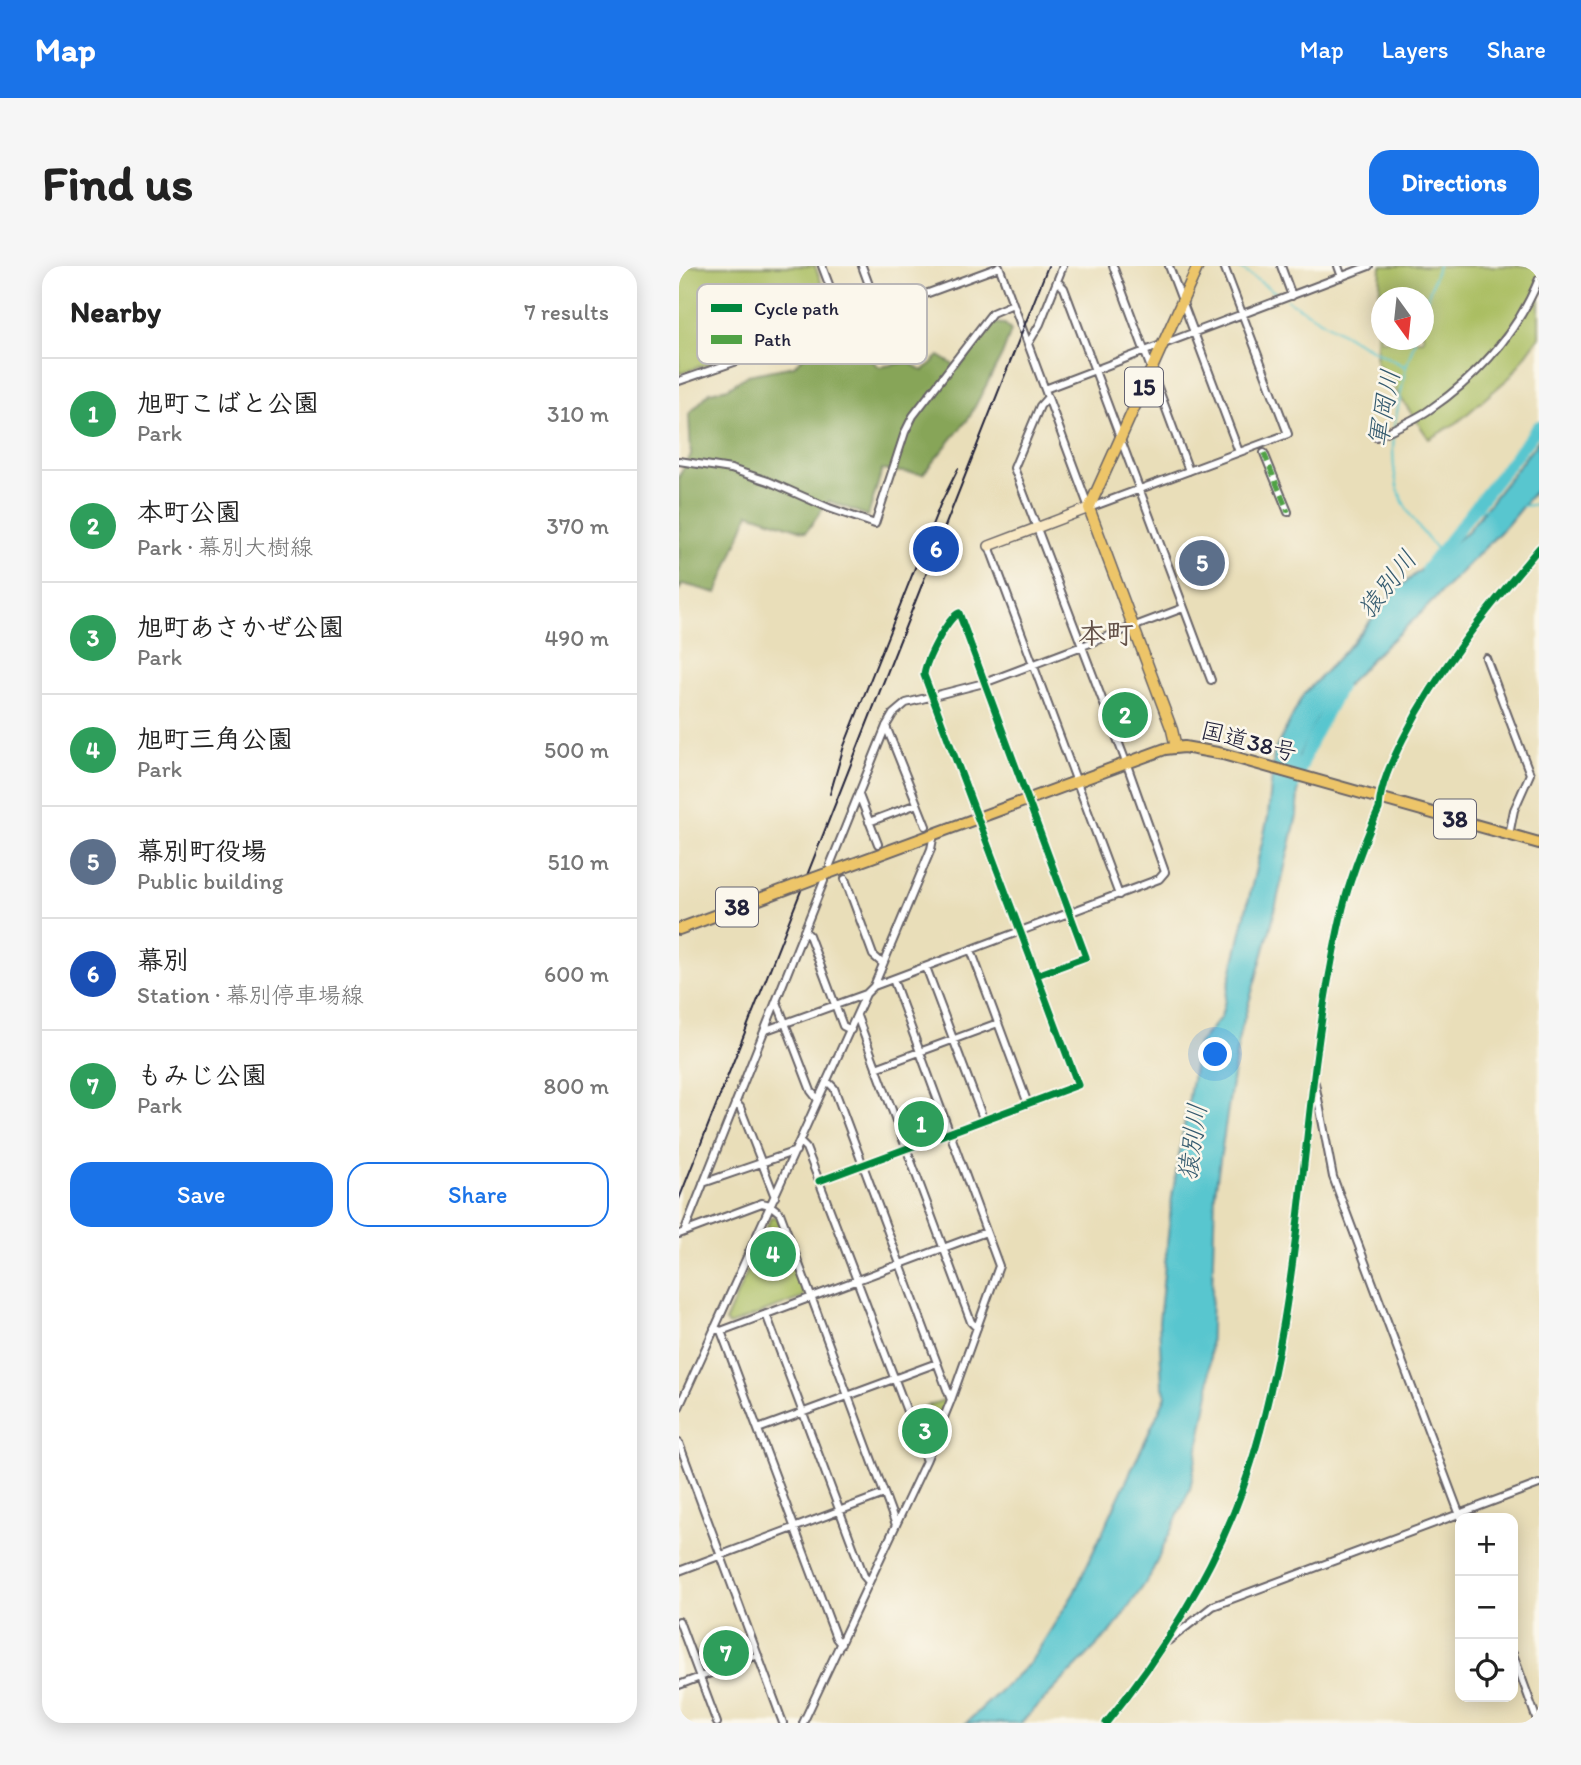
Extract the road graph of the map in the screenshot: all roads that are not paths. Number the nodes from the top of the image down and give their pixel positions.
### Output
1 (822, 266) edge
2 (862, 266) edge
3 (1009, 266) edge
4 (1063, 266) edge
5 (1113, 266) edge
6 (1169, 266) edge
7 (1198, 266) edge
8 (1224, 266) edge
9 (1281, 266) edge
10 (1338, 266) edge
11 (1369, 266) edge
12 (999, 267) edge
13 (1342, 277) junction
14 (1539, 279) edge
15 (1058, 281) junction
16 (829, 284) edge
17 (869, 284) edge
18 (927, 294) edge
19 (1292, 296) junction
20 (1182, 302) junction
21 (1013, 304) junction
22 (1243, 314) junction
23 (1194, 333) junction
24 (1028, 344) junction
25 (1162, 345) junction
26 (1145, 352) junction
27 (728, 364) edge
28 (1096, 370) junction
29 (1151, 370) junction
30 (679, 381) edge
31 (1045, 389) junction
32 (1048, 397) junction
33 (1377, 437) dead end
34 (1120, 438) junction
35 (1239, 452) junction
36 (1264, 453) dead end
37 (679, 461) edge
38 (1189, 471) junction
39 (1140, 489) junction
40 (1089, 508) junction
41 (1288, 512) dead end
42 (1037, 528) junction
43 (989, 546) joint
44 (1539, 548) edge
45 (1184, 608) junction
46 (1133, 627) junction
47 (1083, 646) junction
48 (1486, 659) dead end
49 (1033, 665) junction
50 (1211, 680) dead end
51 (984, 683) junction
52 (932, 696) junction
53 (886, 726) junction
54 (1176, 747) junction
55 (1126, 762) junction
56 (1077, 780) junction
57 (859, 795) junction
58 (1375, 796) junction
59 (1026, 798) junction
60 (917, 804) junction
61 (977, 817) junction
62 (869, 822) junction
63 (930, 830) junction
64 (1509, 835) junction
65 (1539, 843) edge
66 (878, 844) dead end
67 (829, 865) dead end
68 (819, 879) junction
69 (845, 880) dead end
70 (1119, 895) junction
71 (1070, 913) junction
72 (679, 929) edge
73 (804, 930) junction
74 (1021, 931) junction
75 (971, 950) junction
76 (882, 963) junction
77 (926, 967) junction
78 (1037, 975) junction
79 (893, 979) junction
80 (874, 986) junction
81 (866, 994) junction
82 (776, 1001) junction
83 (835, 1005) junction
84 (857, 1016) junction
85 (785, 1023) junction
86 (998, 1023) junction
87 (766, 1030) junction
88 (851, 1030) junction
89 (954, 1039) junction
90 (920, 1052) junction
91 (876, 1068) junction
92 (1314, 1078) junction
93 (827, 1081) junction
94 (818, 1100) junction
95 (735, 1103) junction
96 (1028, 1104) junction
97 (985, 1121) junction
98 (950, 1133) junction
99 (800, 1142) junction
100 (907, 1149) junction
101 (796, 1151) junction
102 (761, 1163) junction
103 (863, 1166) junction
104 (819, 1181) junction
105 (703, 1183) junction
106 (775, 1197) junction
107 (771, 1205) junction
108 (986, 1232) junction
109 (682, 1233) edge
110 (944, 1248) junction
111 (900, 1264) junction
112 (856, 1281) junction
113 (811, 1297) junction
114 (766, 1314) junction
115 (977, 1328) junction
116 (718, 1329) junction
117 (937, 1363) junction
118 (893, 1379) junction
119 (848, 1396) junction
120 (951, 1400) junction
121 (679, 1406) edge
122 (803, 1413) junction
123 (758, 1429) junction
124 (679, 1443) edge
125 (926, 1461) junction
126 (1539, 1485) edge
127 (884, 1494) junction
128 (839, 1511) junction
129 (1459, 1513) edge
130 (1468, 1513) edge
131 (1455, 1518) edge
132 (896, 1525) junction
133 (795, 1527) junction
134 (721, 1555) junction
135 (679, 1571) edge
136 (869, 1582) junction
137 (679, 1621) edge
138 (841, 1644) junction
139 (1164, 1645) junction
140 (758, 1655) junction
141 (1518, 1668) edge
142 (700, 1677) junction
143 (679, 1685) edge
144 (717, 1723) edge
145 (783, 1723) edge
146 (803, 1723) edge
147 (1106, 1723) edge
148 (1538, 1723) edge

1 - 16 street
2 - 17 street
3 - 12 street
4 - 15 street
5 - 26 street
6 - 20 street
7 - 20 main road, 15
8 - 22 street
9 - 19 street
10 - 13 street
11 - 13 street
12 - 18 street
12 - 21 street
13 - 19 street
14 - 33 street
15 - 24 street
15 - 28 street
19 - 22 street
20 - 23 street
20 - 25 main road, 15
21 - 24 street
21 - 37 street
22 - 23 street
22 - 35 street
23 - 25 street
23 - 35 street
24 - 31 street
25 - 26 street
25 - 29 main road, 15
26 - 28 street
26 - 29 street
27 - 30 street
28 - 31 street
28 - 34 street
29 - 34 main road, 15
29 - 38 street
31 - 32 street
32 - 40 street
32 - 42 street
34 - 39 street
34 - 40 main road, 15
35 - 38 street
36 - 41 street
38 - 39 street
39 - 40 street
39 - 45 street
40 - 42 main road
40 - 46 main road
42 - 43 main road
42 - 47 street
43 - 49 street
44 - 58 street
45 - 46 street
45 - 50 street
46 - 47 street
46 - 54 main road
47 - 49 street
47 - 55 street
48 - 64 street
49 - 51 street
49 - 56 street
51 - 52 street
51 - 52 street
51 - 59 street
52 - 53 street
52 - 61 street
53 - 57 street
53 - 60 street
54 - 55 highway, 国道38号 / 38
54 - 58 highway, 国道38号 / 38
55 - 56 highway, 国道38号 / 38
55 - 70 street
56 - 59 highway, 国道38号 / 38
56 - 70 street
57 - 62 street
57 - 67 street
58 - 64 highway, 国道38号 / 38
58 - 92 street
59 - 61 highway, 国道38号 / 38
59 - 71 street
60 - 62 street
60 - 63 street
61 - 63 highway, 国道38号 / 38
61 - 74 street
62 - 66 street
63 - 68 highway, 国道38号 / 38
63 - 76 street
64 - 65 highway, 国道38号 / 38
68 - 72 highway, 国道38号 / 38, bridge
68 - 73 street
69 - 76 street
70 - 71 street
71 - 74 street
71 - 78 street
73 - 82 street
73 - 83 street
74 - 75 street
74 - 78 street
75 - 77 street
75 - 86 street
76 - 80 street
77 - 79 street
77 - 89 street
78 - 96 street
79 - 80 street
79 - 90 street
80 - 81 street
81 - 83 street
81 - 84 street
82 - 85 street
82 - 87 street
83 - 85 street
83 - 88 street
84 - 88 street
84 - 91 street
85 - 87 street
85 - 94 street
86 - 89 street
86 - 96 street
87 - 95 street
88 - 93 street
89 - 90 street
89 - 97 street
90 - 91 street
90 - 98 street
91 - 100 street
92 - 129 street
92 - 139 street
93 - 94 street
93 - 103 street
94 - 99 street
95 - 102 street
95 - 105 street
96 - 97 street
97 - 98 street
98 - 100 street
98 - 108 street
99 - 101 street
99 - 104 street
100 - 103 street
100 - 110 street
101 - 102 street
101 - 106 street
102 - 105 street
102 - 106 street
103 - 104 street
103 - 111 street
104 - 112 street
105 - 109 street
106 - 107 street
107 - 109 street
107 - 113 street
107 - 116 street
108 - 110 street
108 - 115 street
110 - 111 street
110 - 115 street
111 - 112 street
111 - 117 street
112 - 113 street
112 - 118 street
113 - 114 street
113 - 119 street
114 - 116 street
114 - 122 street
115 - 120 street
116 - 121 street
116 - 123 street
117 - 118 street
117 - 120 street
118 - 119 street
118 - 125 street
119 - 122 street
119 - 127 street
120 - 125 street
122 - 123 street
122 - 128 street
123 - 133 street
124 - 134 street
125 - 132 street
126 - 130 street
127 - 128 street
127 - 132 street
128 - 133 street
128 - 136 street
131 - 139 street
132 - 136 street
133 - 134 street
133 - 138 street
134 - 135 street
134 - 140 street
136 - 138 street
137 - 142 street
138 - 146 street
139 - 147 street
140 - 142 street
140 - 145 street
141 - 148 street
142 - 143 street
142 - 144 street

